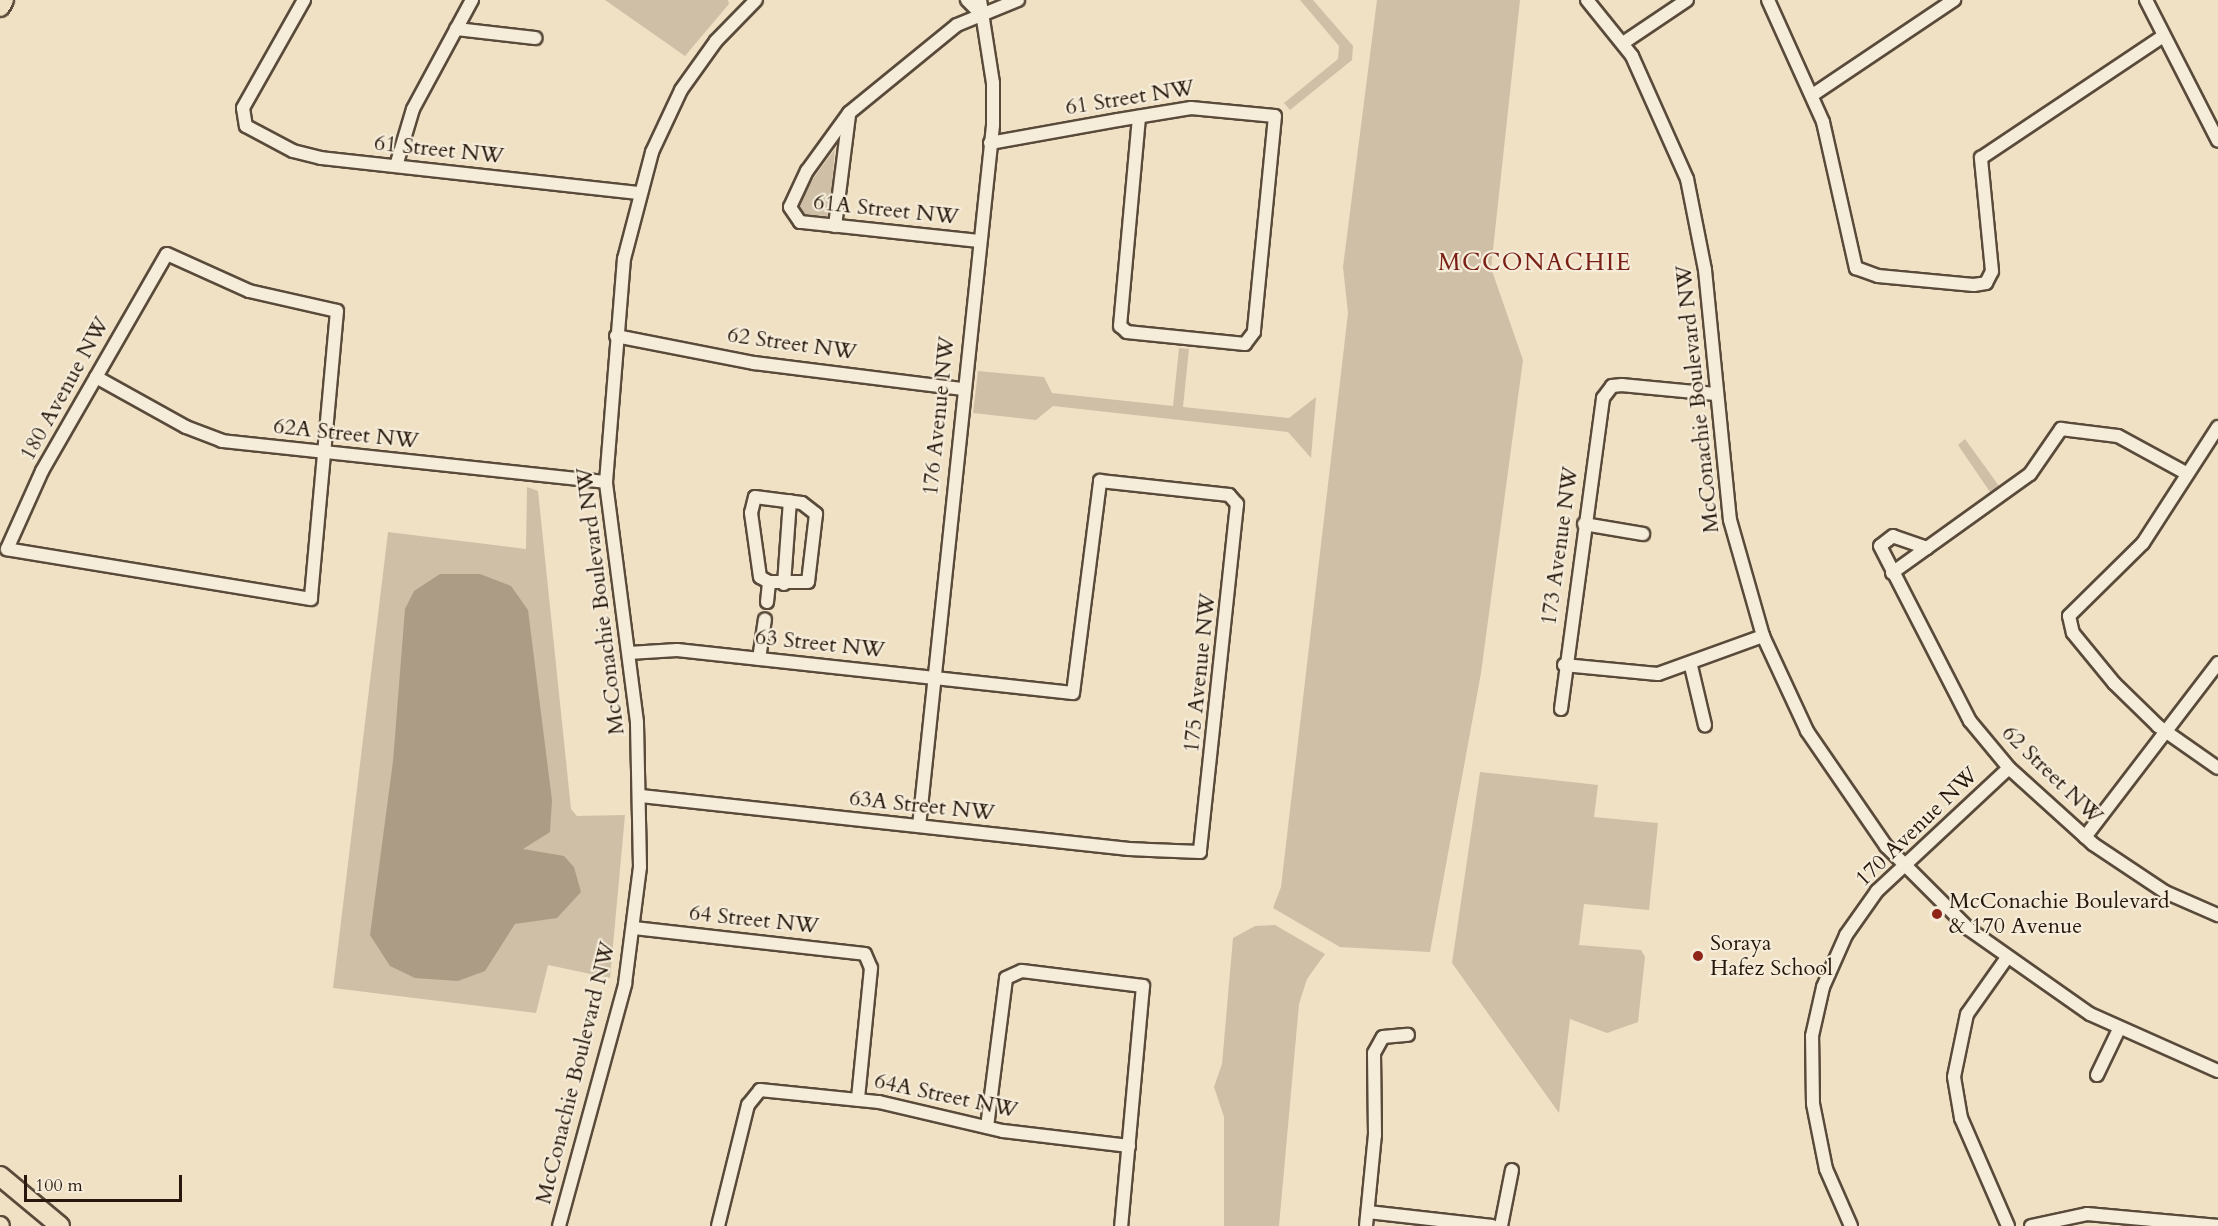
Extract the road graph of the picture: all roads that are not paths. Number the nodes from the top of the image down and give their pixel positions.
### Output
1 (4, 0) edge
2 (304, 0) edge
3 (472, 0) edge
4 (967, 0) edge
5 (1018, 0) edge
6 (1587, 0) edge
7 (1687, 0) edge
8 (1768, 0) edge
9 (1954, 0) edge
10 (2146, 0) edge
11 (750, 2) edge
12 (980, 6) edge
13 (0, 7) edge
14 (456, 29) junction
15 (2163, 36) junction
16 (535, 38) dead end
17 (1623, 43) junction
18 (1814, 94) junction
19 (849, 113) junction
20 (1139, 117) junction
21 (2218, 141) edge
22 (990, 143) junction
23 (396, 166) junction
24 (639, 193) junction
25 (836, 226) junction
26 (979, 241) junction
27 (616, 336) junction
28 (96, 377) junction
29 (963, 389) junction
30 (1715, 394) junction
31 (2218, 427) edge
32 (325, 453) junction
33 (2186, 473) junction
34 (606, 482) junction
35 (1167, 488) joint
36 (790, 501) junction
37 (1584, 524) junction
38 (1643, 534) dead end
39 (1927, 548) junction
40 (1892, 573) junction
41 (769, 582) junction
42 (784, 584) junction
43 (767, 602) dead end
44 (765, 619) dead end
45 (1763, 636) junction
46 (629, 653) junction
47 (759, 659) junction
48 (2218, 663) edge
49 (1564, 665) junction
50 (1691, 666) junction
51 (933, 678) junction
52 (1561, 708) dead end
53 (1705, 725) dead end
54 (2165, 732) junction
55 (2009, 768) junction
56 (2218, 768) edge
57 (641, 796) junction
58 (919, 826) junction
59 (2085, 837) junction
60 (1200, 852) joint
61 (1902, 865) junction
62 (2218, 915) edge
63 (634, 928) junction
64 (2006, 959) junction
65 (2119, 1029) junction
66 (1408, 1035) dead end
67 (2218, 1071) edge
68 (2097, 1075) dead end
69 (858, 1099) junction
70 (987, 1127) junction
71 (1129, 1146) junction
72 (1512, 1170) dead end
73 (0, 1176) edge
74 (1368, 1212) junction
75 (60, 1226) edge
76 (559, 1226) edge
77 (718, 1226) edge
78 (1121, 1226) edge
79 (1366, 1226) edge
80 (1492, 1226) edge
81 (1501, 1226) edge
82 (1851, 1226) edge
83 (2008, 1226) edge
84 (2031, 1226) edge
85 (2218, 1226) edge

1 - 13 highway
2 - 23 street, 61 Street NW
3 - 14 street
4 - 12 street
5 - 12 street
6 - 17 street, McConachie Boulevard NW
7 - 17 street
8 - 18 street
9 - 18 street
10 - 15 street
11 - 24 street, McConachie Boulevard NW
12 - 19 street
12 - 22 street, 176 Avenue NW
14 - 16 street
14 - 23 street
15 - 18 street
15 - 21 street
17 - 30 street, McConachie Boulevard NW
19 - 25 street
19 - 25 street, 61A Street NW
20 - 20 street, 61 Street NW
20 - 22 street, 61 Street NW
22 - 26 street, 176 Avenue NW
23 - 24 street, 61 Street NW
24 - 27 street, McConachie Boulevard NW
25 - 26 street, 61A Street NW
26 - 29 street, 176 Avenue NW
27 - 29 street, 62 Street NW
27 - 34 street, McConachie Boulevard NW
28 - 32 street, 62A Street NW
28 - 32 street, 180 Avenue NW
28 - 32 street, 180 Avenue NW
29 - 51 street, 176 Avenue NW
30 - 37 street, 173 Avenue NW
30 - 45 street, McConachie Boulevard NW
31 - 33 street
32 - 34 street, 62A Street NW
33 - 39 street
33 - 54 street
34 - 46 street, McConachie Boulevard NW
35 - 51 street, 63 Street NW
35 - 60 street, 175 Avenue NW
36 - 41 street
36 - 42 street
36 - 42 street
37 - 38 street
37 - 49 street, 173 Avenue NW
39 - 40 street
39 - 40 street, 62 Street NW
40 - 55 street, 62 Street NW
41 - 42 street
41 - 43 street
44 - 47 street
45 - 50 street
45 - 61 street, McConachie Boulevard NW
46 - 47 street, 63 Street NW
46 - 57 street, McConachie Boulevard NW
47 - 51 street, 63 Street NW
48 - 54 street
49 - 50 street
49 - 52 street, 173 Avenue NW
50 - 53 street
51 - 58 street, 176 Avenue NW
54 - 56 street
54 - 59 street
55 - 59 street, 62 Street NW
55 - 61 street, 170 Avenue NW
57 - 58 street, 63A Street NW
57 - 63 street, McConachie Boulevard NW
58 - 60 street, 63A Street NW
59 - 62 street, 62 Street NW
61 - 64 street, McConachie Boulevard NW
61 - 82 street, 170 Avenue NW
63 - 69 street, 64 Street NW
63 - 76 street, McConachie Boulevard NW
64 - 65 street, McConachie Boulevard NW
64 - 83 street
65 - 67 street, McConachie Boulevard NW
65 - 68 street
66 - 74 street
69 - 70 street, 64A Street NW
69 - 77 street, 64A Street NW
70 - 71 street, 64A Street NW
70 - 71 street
71 - 78 street
72 - 81 street
73 - 75 highway
74 - 79 street
74 - 80 street
84 - 85 street

